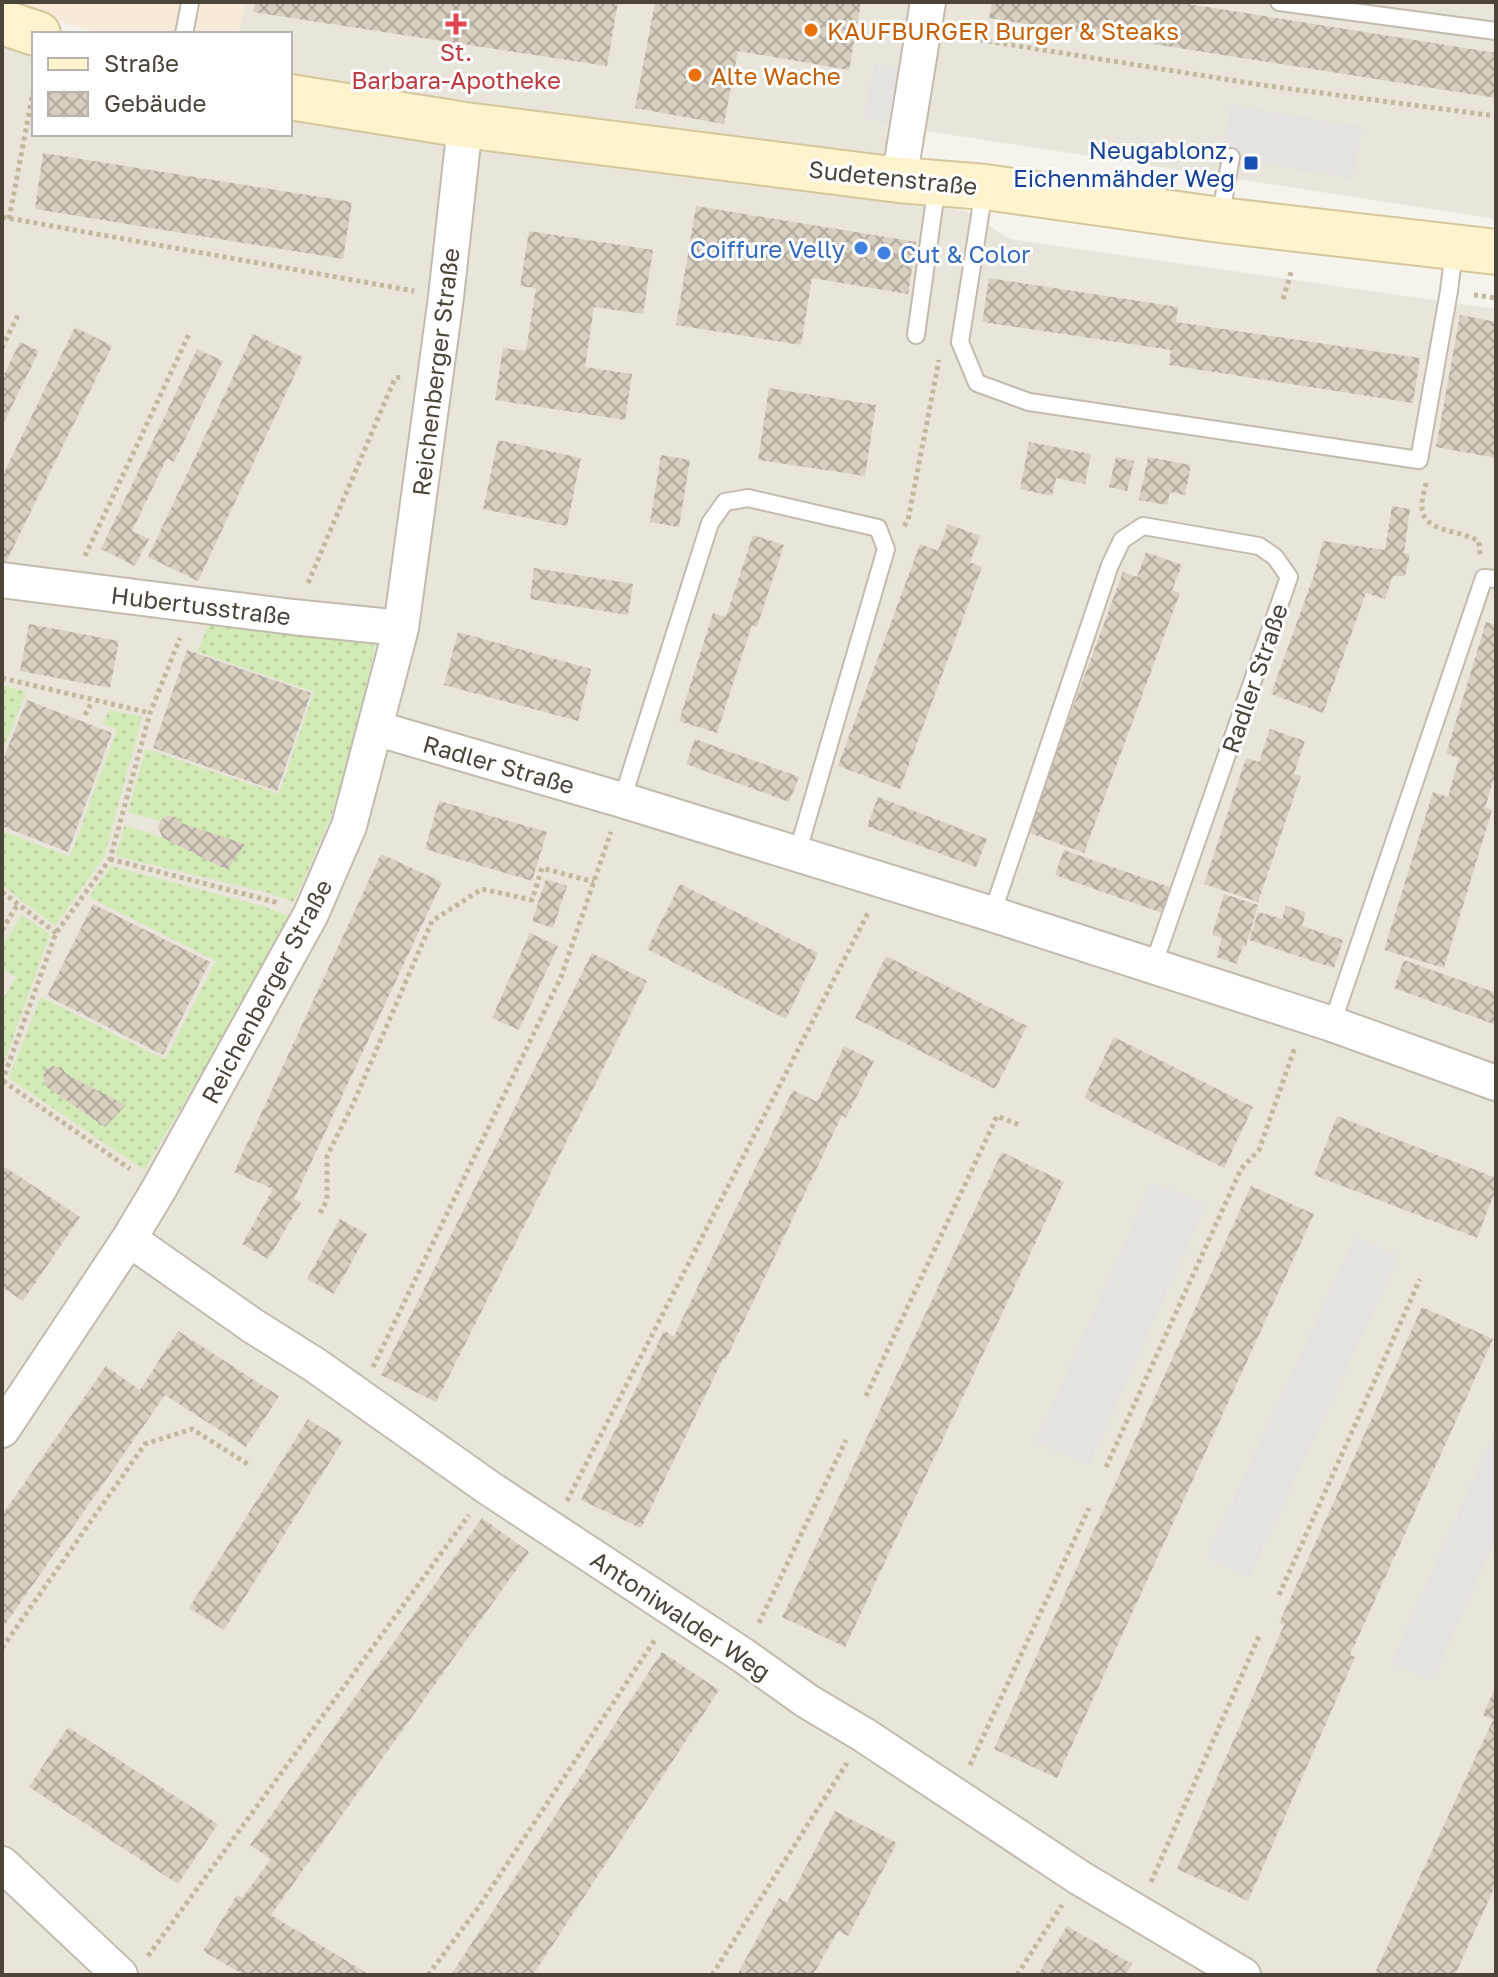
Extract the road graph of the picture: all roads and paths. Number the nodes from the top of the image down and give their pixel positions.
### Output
1 (1279, 2) edge
2 (190, 3) edge
3 (926, 16) edge
4 (2, 22) edge
5 (1496, 31) edge
6 (32, 32) edge
7 (184, 32) edge
8 (32, 96) edge
9 (292, 97) edge
10 (1496, 116) edge
11 (465, 125) junction
12 (1231, 157) dead end
13 (918, 181) junction
14 (985, 187) junction
15 (5, 218) edge
16 (1220, 220) junction
17 (1475, 250) edge
18 (1292, 268) dead end
19 (446, 297) junction
20 (1283, 299) dead end
21 (18, 315) dead end
22 (190, 332) dead end
23 (916, 335) dead end
24 (2, 348) edge
25 (940, 354) dead end
26 (436, 371) junction
27 (1419, 460) junction
28 (886, 549) junction
29 (1490, 578) edge
30 (2, 580) edge
31 (69, 589) junction
32 (192, 603) junction
33 (293, 617) junction
34 (401, 628) junction
35 (2, 678) edge
36 (92, 701) junction
37 (150, 713) junction
38 (85, 715) dead end
39 (375, 728) junction
40 (622, 800) junction
41 (797, 854) junction
42 (110, 859) junction
43 (594, 882) junction
44 (884, 882) junction
45 (2, 892) edge
46 (18, 904) junction
47 (311, 914) junction
48 (992, 914) junction
49 (2, 930) edge
50 (56, 933) junction
51 (1153, 966) junction
52 (1319, 1020) junction
53 (2, 1081) edge
54 (1496, 1083) edge
55 (1022, 1126) dead end
56 (159, 1189) junction
57 (320, 1213) dead end
58 (129, 1239) junction
59 (1420, 1279) dead end
60 (866, 1396) dead end
61 (359, 1397) junction
62 (2, 1430) edge
63 (846, 1440) dead end
64 (251, 1466) dead end
65 (1106, 1467) dead end
66 (489, 1488) junction
67 (1089, 1508) dead end
68 (552, 1529) junction
69 (1279, 1595) dead end
70 (674, 1610) junction
71 (1260, 1634) dead end
72 (2, 1648) edge
73 (744, 1656) junction
74 (864, 1735) junction
75 (956, 1796) junction
76 (2, 1864) edge
77 (1080, 1878) junction
78 (1137, 1912) junction
79 (132, 1969) edge
80 (428, 1975) edge
81 (712, 1975) edge
82 (1017, 1975) edge
83 (1243, 1975) edge

1 - 5 lane
2 - 7 lane
3 - 10 path
3 - 13 street
4 - 6 street
8 - 15 path
9 - 11 street, Sudetenstraße
11 - 13 street, Sudetenstraße
11 - 19 street, Reichenberger Straße
12 - 16 lane
13 - 14 street, Sudetenstraße
13 - 23 lane
14 - 16 street, Sudetenstraße
14 - 27 lane
15 - 19 path
16 - 17 street, Sudetenstraße
17 - 27 lane
18 - 20 path
19 - 26 street, Reichenberger Straße
21 - 24 path
22 - 31 path
25 - 28 path
26 - 33 path
26 - 34 street, Reichenberger Straße
27 - 29 path
28 - 40 lane
28 - 41 lane
29 - 52 lane
30 - 31 street, Hubertusstraße
31 - 32 street, Hubertusstraße
32 - 33 street, Hubertusstraße
32 - 37 path
33 - 34 street, Hubertusstraße
34 - 39 street, Reichenberger Straße
35 - 36 path
36 - 37 path
36 - 38 path
37 - 42 path
39 - 40 street, Radler Straße
39 - 47 street, Reichenberger Straße
40 - 41 street, Radler Straße
40 - 43 path
41 - 44 street, Radler Straße
42 - 47 path
42 - 50 path
43 - 57 path
43 - 61 path
44 - 48 street, Radler Straße
44 - 68 path
45 - 46 path
46 - 49 path
46 - 50 path
47 - 56 street, Reichenberger Straße
48 - 51 street, Radler Straße
48 - 51 lane, Radler Straße
50 - 53 path
51 - 52 street, Radler Straße
52 - 54 street, Radler Straße
52 - 65 path
53 - 56 path
55 - 60 path
56 - 58 street, Reichenberger Straße
58 - 61 street, Antoniwalder Weg
58 - 62 street, Reichenberger Straße
59 - 69 path
61 - 66 street, Antoniwalder Weg
63 - 73 path
64 - 72 path
66 - 68 street, Antoniwalder Weg
66 - 79 path
67 - 75 path
68 - 70 street, Antoniwalder Weg
70 - 73 street, Antoniwalder Weg
70 - 80 path
71 - 78 path
73 - 74 street, Antoniwalder Weg
74 - 75 street, Antoniwalder Weg
74 - 81 path
75 - 77 street, Antoniwalder Weg
76 - 79 street
77 - 78 street, Antoniwalder Weg
77 - 82 path
78 - 83 street, Antoniwalder Weg

